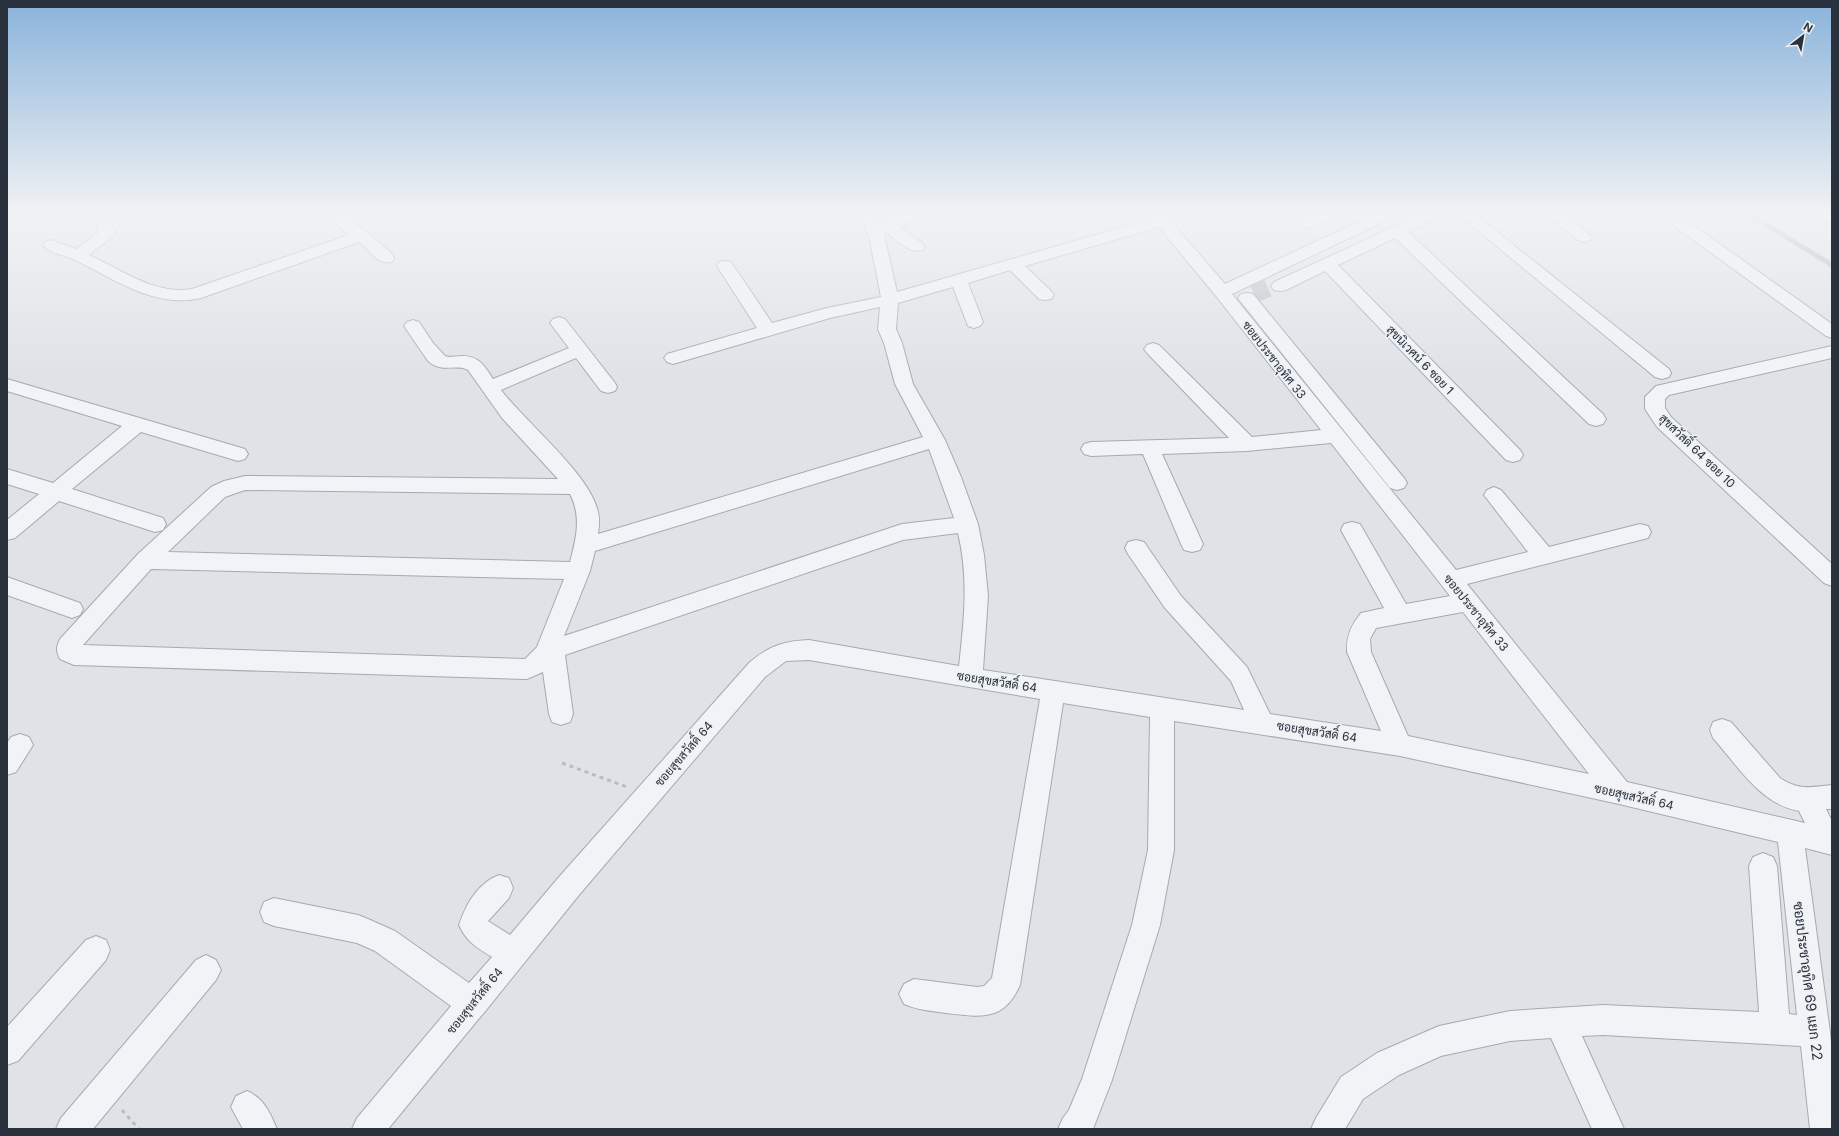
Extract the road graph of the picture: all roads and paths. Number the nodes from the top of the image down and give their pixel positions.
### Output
1 (104, 268) edge
2 (270, 268) edge
3 (726, 268) edge
4 (886, 268) edge
5 (999, 268) edge
6 (1017, 268) edge
7 (1220, 268) edge
8 (1300, 268) edge
9 (1319, 268) edge
10 (1332, 268) edge
11 (1436, 268) edge
12 (1532, 268) edge
13 (1743, 268) edge
14 (959, 280) junction
15 (1045, 295) dead end
16 (1253, 297) junction
17 (890, 300) junction
18 (974, 322) dead end
19 (558, 323) dead end
20 (412, 326) dead end
21 (768, 330) junction
22 (1832, 332) edge
23 (1153, 349) dead end
24 (580, 350) junction
25 (1832, 352) edge
26 (673, 358) dead end
27 (1662, 373) dead end
28 (7, 385) edge
29 (490, 387) junction
30 (608, 387) dead end
31 (1596, 420) dead end
32 (138, 424) junction
33 (1334, 436) junction
34 (935, 440) junction
35 (1246, 444) junction
36 (1150, 448) junction
37 (1091, 450) dead end
38 (238, 454) dead end
39 (1513, 456) dead end
40 (7, 476) edge
41 (1397, 483) dead end
42 (576, 487) junction
43 (55, 492) junction
44 (1494, 495) dead end
45 (154, 524) dead end
46 (967, 524) junction
47 (1352, 530) dead end
48 (7, 532) edge
49 (1640, 532) dead end
50 (1192, 544) dead end
51 (585, 546) junction
52 (1136, 548) dead end
53 (1544, 556) junction
54 (146, 560) junction
55 (579, 571) junction
56 (1832, 577) edge
57 (1450, 580) junction
58 (7, 586) edge
59 (1468, 602) junction
60 (72, 609) dead end
61 (1400, 615) junction
62 (549, 651) junction
63 (970, 678) junction
64 (1052, 691) junction
65 (1162, 708) junction
66 (561, 714) dead end
67 (1262, 723) junction
68 (1722, 730) dead end
69 (1400, 745) junction
70 (562, 762) dead end
71 (1619, 792) junction
72 (648, 796) junction
73 (1820, 798) edge
74 (1790, 832) junction
75 (1830, 842) edge
76 (1762, 866) dead end
77 (499, 888) dead end
78 (274, 912) dead end
79 (96, 950) dead end
80 (513, 954) junction
81 (206, 970) dead end
82 (914, 994) dead end
83 (473, 1004) junction
84 (1560, 1024) junction
85 (1775, 1028) junction
86 (1815, 1032) junction
87 (7, 1050) edge
88 (72, 1129) edge
89 (368, 1129) edge
90 (1074, 1129) edge
91 (1327, 1129) edge
92 (1608, 1129) edge
93 (1826, 1129) edge

1 - 2 street
3 - 21 street
4 - 17 street
5 - 14 street, ซอยประชาอุทิศ 33
6 - 15 street
7 - 16 street, ซอยประชาอุทิศ 33
8 - 16 street
9 - 16 street
10 - 39 street, สุขนิเวศน์ 6 ซอย 1
11 - 31 street
12 - 27 street
13 - 22 street
14 - 17 street, ซอยประชาอุทิศ 33
14 - 18 street
16 - 33 street, ซอยประชาอุทิศ 33
16 - 41 street
17 - 21 street, ซอยประชาอุทิศ 33
17 - 34 street
19 - 24 street
20 - 29 street
21 - 26 street, ซอยประชาอุทิศ 33
23 - 35 street
24 - 29 street
24 - 30 street
25 - 56 street, สุขสวัสดิ์ 64 ซอย 10
28 - 32 street
29 - 42 street
32 - 38 street
32 - 43 street
33 - 35 street
33 - 57 street, ซอยประชาอุทิศ 33
34 - 46 street
34 - 51 street
35 - 36 street
36 - 37 street
36 - 50 street
40 - 43 street
42 - 51 street
42 - 54 street
43 - 45 street
43 - 48 street
44 - 53 street
46 - 62 street
46 - 63 street
47 - 61 street
49 - 53 street
51 - 55 street
52 - 67 street
53 - 57 street
54 - 55 street
54 - 62 street
55 - 62 street
57 - 59 street, ซอยประชาอุทิศ 33
58 - 60 street
59 - 61 street
59 - 71 street, ซอยประชาอุทิศ 33
61 - 69 street
62 - 66 street
63 - 64 street, ซอยสุขสวัสดิ์ 64
63 - 72 street, ซอยสุขสวัสดิ์ 64
64 - 65 street, ซอยสุขสวัสดิ์ 64
64 - 82 street
65 - 67 street, ซอยสุขสวัสดิ์ 64
65 - 90 street
67 - 69 street, ซอยสุขสวัสดิ์ 64
68 - 73 street
69 - 71 street, ซอยสุขสวัสดิ์ 64
70 - 72 path
71 - 74 street, ซอยสุขสวัสดิ์ 64
72 - 80 street, ซอยสุขสวัสดิ์ 64
73 - 75 street
74 - 75 street, ซอยสุขสวัสดิ์ 64
74 - 86 street, ซอยประชาอุทิศ 69 แยก 22
76 - 85 street
77 - 80 street
78 - 83 street
79 - 87 street
80 - 83 street, ซอยสุขสวัสดิ์ 64
81 - 88 street
83 - 89 street, ซอยสุขสวัสดิ์ 64
84 - 85 street
84 - 91 street
84 - 92 street
85 - 86 street
86 - 93 street, ซอยประชาอุทิศ 69 แยก 22

